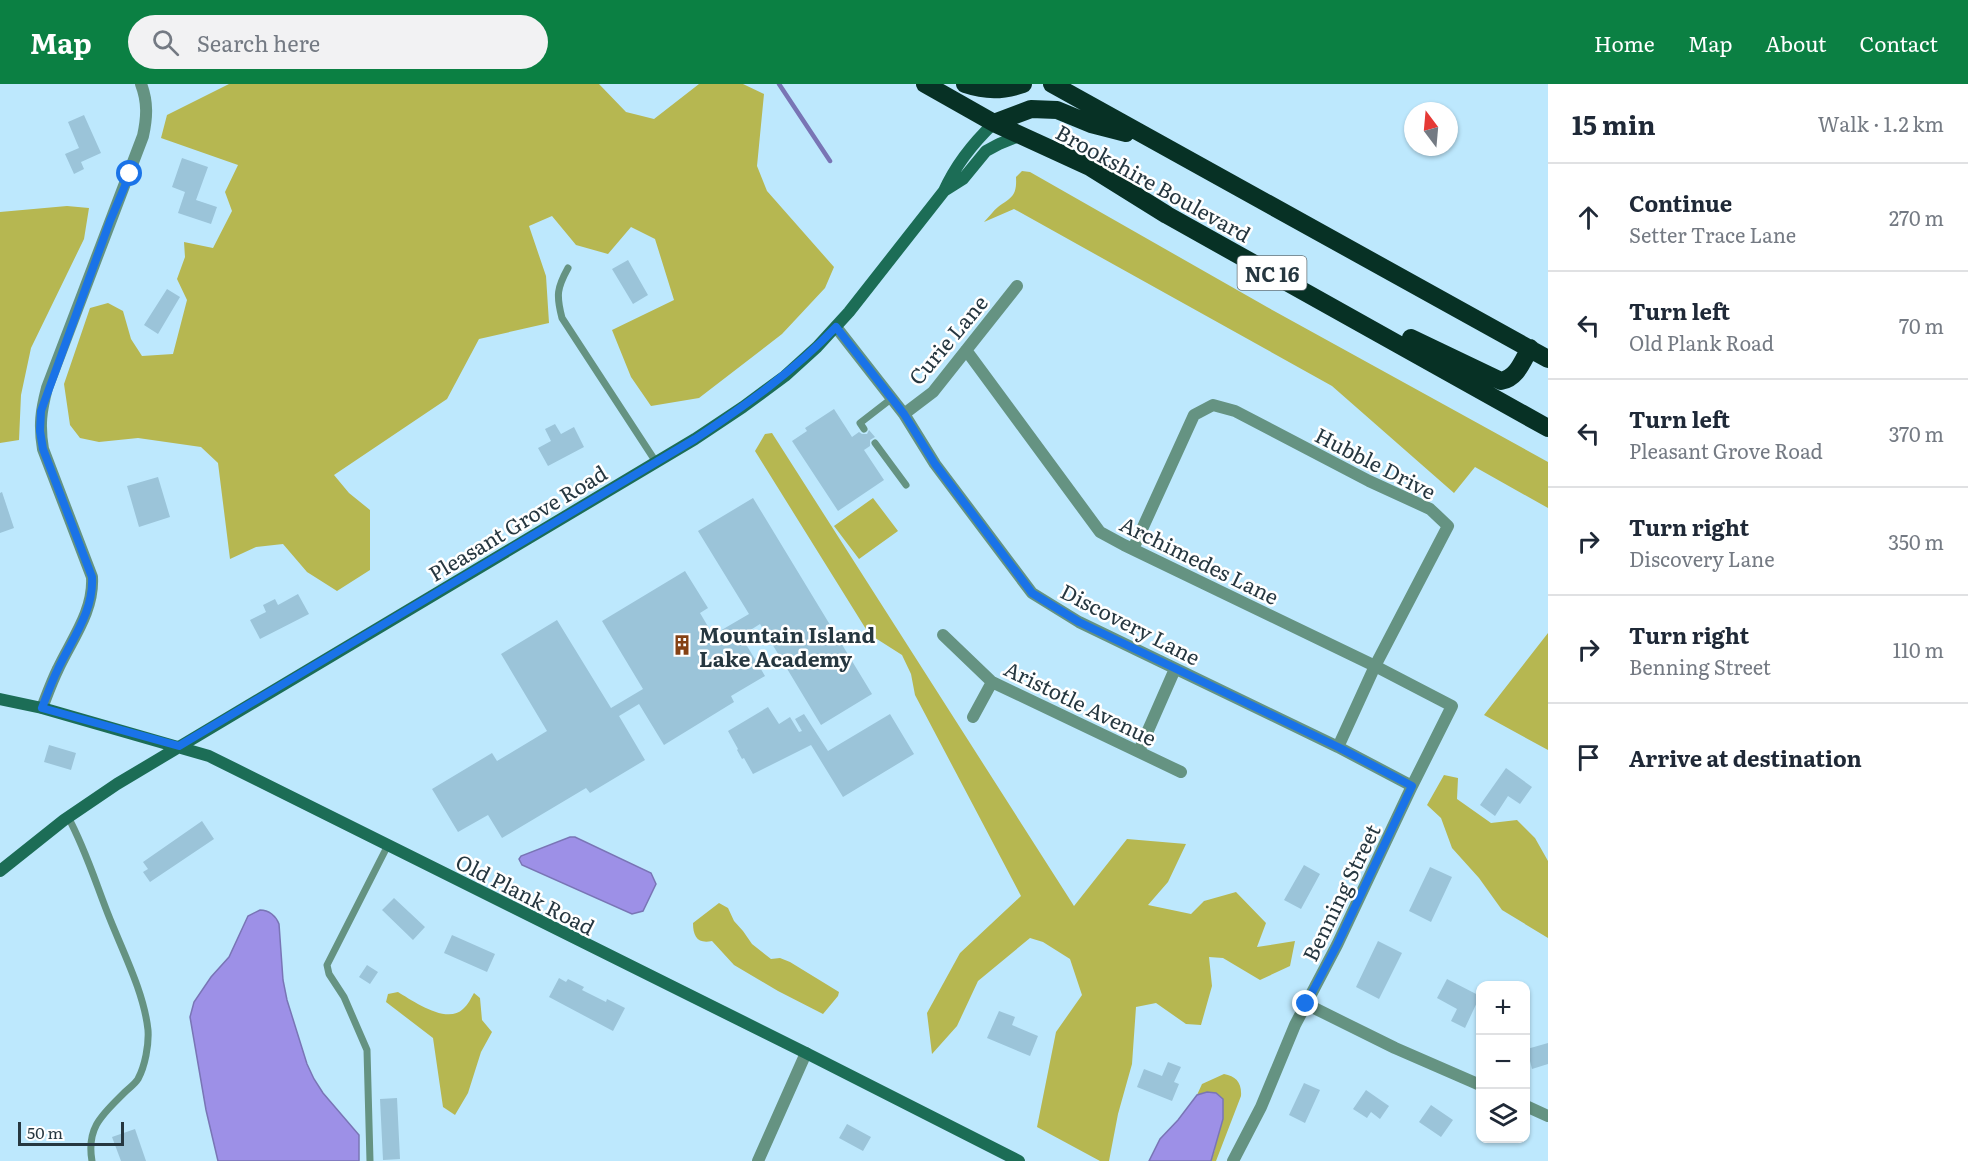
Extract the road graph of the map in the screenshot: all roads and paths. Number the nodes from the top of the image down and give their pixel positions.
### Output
1 (141, 84) edge
2 (925, 84) edge
3 (965, 84) edge
4 (1023, 84) edge
5 (1052, 84) edge
6 (994, 123) junction
7 (1021, 135) junction
8 (1153, 139) junction
9 (945, 190) junction
10 (568, 268) dead end
11 (1017, 286) dead end
12 (1294, 286) junction
13 (836, 327) junction
14 (1530, 348) junction
15 (966, 350) junction
16 (1548, 359) edge
17 (891, 399) junction
18 (904, 414) junction
19 (864, 429) dead end
20 (1548, 429) edge
21 (875, 443) dead end
22 (656, 462) junction
23 (906, 485) dead end
24 (1133, 549) junction
25 (943, 635) dead end
26 (1375, 666) junction
27 (1175, 669) junction
28 (992, 682) junction
29 (0, 699) edge
30 (1452, 706) joint
31 (42, 708) junction
32 (973, 717) dead end
33 (179, 746) junction
34 (1338, 747) junction
35 (1139, 751) junction
36 (1181, 772) dead end
37 (1412, 786) junction
38 (68, 817) junction
39 (388, 845) junction
40 (0, 871) edge
41 (1306, 1004) junction
42 (806, 1053) junction
43 (1476, 1083) edge
44 (1530, 1108) edge
45 (1548, 1116) edge
46 (92, 1161) edge
47 (370, 1161) edge
48 (758, 1161) edge
49 (1019, 1161) edge
50 (1233, 1161) edge

1 - 31 street
2 - 6 highway, Brookshire Boulevard / NC 16
3 - 4 highway
5 - 8 highway, Brookshire Boulevard / NC 16
6 - 7 highway, Brookshire Boulevard / NC 16
6 - 8 highway
6 - 9 street, Pleasant Grove Road
7 - 9 street, Pleasant Grove Road
7 - 12 highway, Brookshire Boulevard / NC 16
8 - 14 highway, Brookshire Boulevard / NC 16
9 - 13 street, Pleasant Grove Road
10 - 22 lane
11 - 15 street, Curie Lane
12 - 14 highway
12 - 20 highway, Brookshire Boulevard / NC 16
13 - 17 street, Discovery Lane
13 - 22 street, Pleasant Grove Road
14 - 16 highway, Brookshire Boulevard / NC 16
15 - 18 street, Curie Lane
15 - 24 street, Archimedes Lane
17 - 18 street, Discovery Lane
17 - 19 lane
18 - 27 street, Discovery Lane
21 - 23 lane
22 - 33 street, Pleasant Grove Road
24 - 26 street, Archimedes Lane
24 - 26 street, Hubble Drive
25 - 28 street, Aristotle Avenue
26 - 30 street, Archimedes Lane
26 - 34 street, Hubble Drive
27 - 34 street, Discovery Lane
27 - 35 street
28 - 32 street
28 - 35 street, Aristotle Avenue
29 - 31 street, Old Plank Road
30 - 37 street, Benning Street
31 - 33 street, Old Plank Road
33 - 38 street, Pleasant Grove Road
33 - 39 street, Old Plank Road
34 - 37 street, Discovery Lane
35 - 36 street, Aristotle Avenue
37 - 41 street, Benning Street
38 - 40 street, Pleasant Grove Road
38 - 46 lane
39 - 42 street, Old Plank Road
39 - 47 lane
41 - 43 street
41 - 50 street, Benning Street
42 - 48 street
42 - 49 street, Old Plank Road
44 - 45 street

